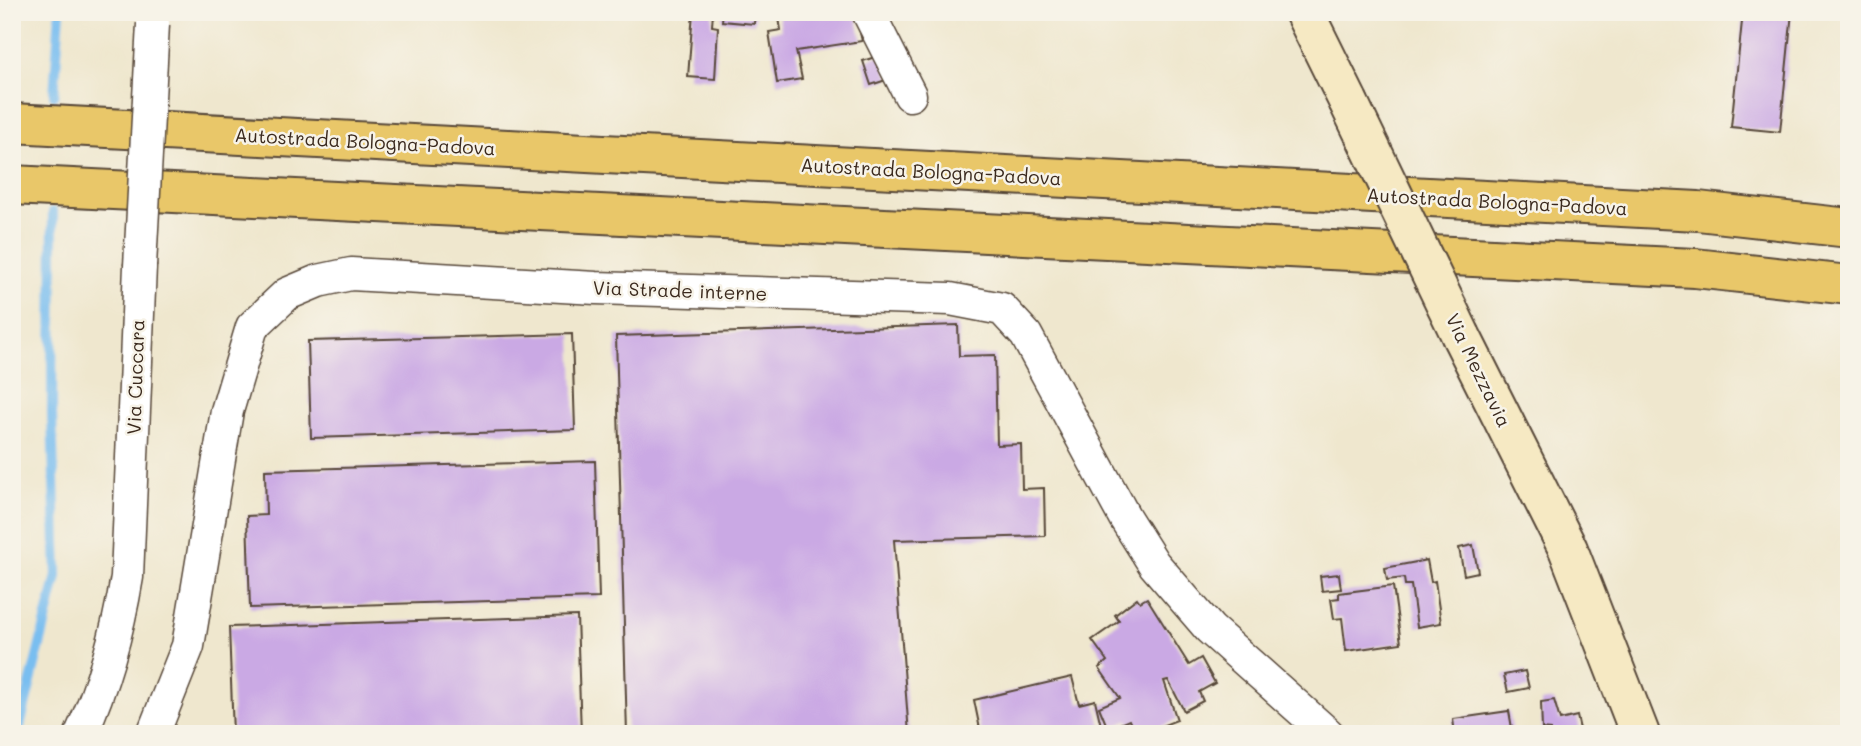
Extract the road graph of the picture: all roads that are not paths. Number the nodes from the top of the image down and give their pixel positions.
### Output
1 (868, 12) edge
2 (1304, 12) edge
3 (153, 18) edge
4 (910, 95) dead end
5 (12, 123) edge
6 (12, 185) edge
7 (1849, 228) edge
8 (1849, 285) edge
9 (81, 734) edge
10 (153, 734) edge
11 (1328, 734) edge
12 (1640, 734) edge

1 - 4 street
2 - 12 main road, Via Mezzavia, bridge
3 - 9 street, Via Cuccara, bridge
5 - 7 highway, Autostrada Bologna-Padova
6 - 8 highway
10 - 11 street, Via Strade interne

